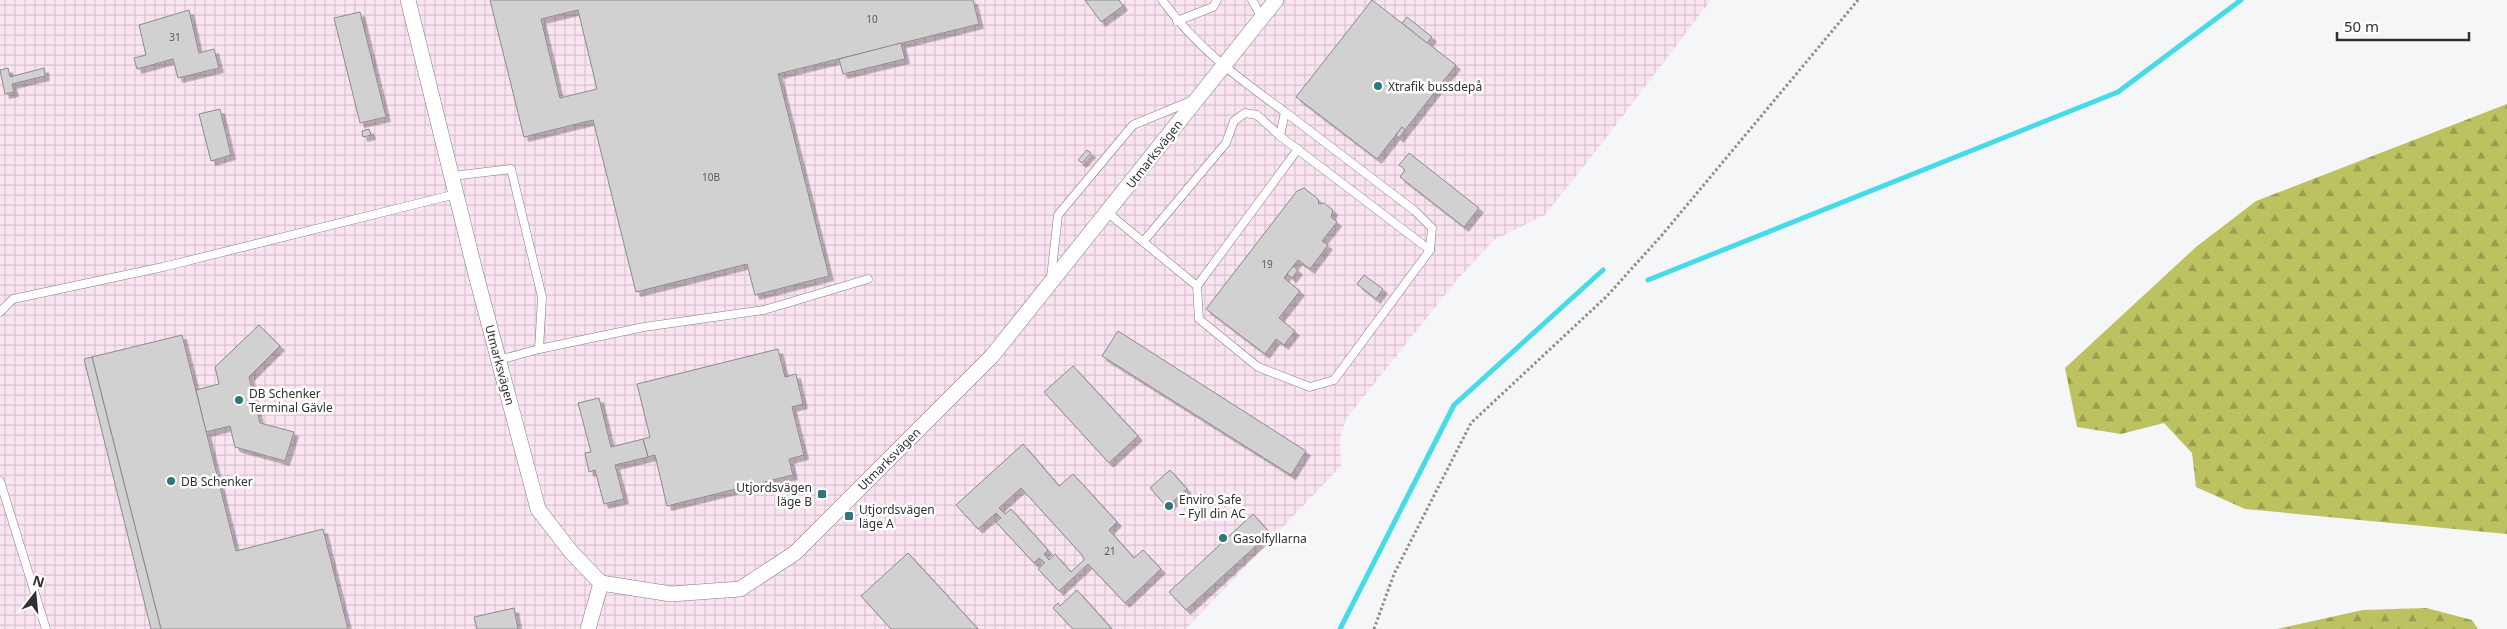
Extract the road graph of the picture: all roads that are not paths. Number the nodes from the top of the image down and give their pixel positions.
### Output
1 (408, 0) edge
2 (1162, 0) edge
3 (1217, 0) edge
4 (1252, 0) edge
5 (1276, 0) edge
6 (1263, 18) junction
7 (1177, 21) junction
8 (1224, 68) junction
9 (1198, 99) junction
10 (1285, 112) junction
11 (1280, 136) junction
12 (1298, 149) junction
13 (452, 176) junction
14 (456, 194) junction
15 (1108, 213) junction
16 (1143, 242) junction
17 (1430, 250) junction
18 (868, 279) dead end
19 (1050, 286) junction
20 (1197, 286) junction
21 (0, 312) edge
22 (539, 349) junction
23 (499, 360) junction
24 (0, 481) edge
25 (601, 583) junction
26 (46, 629) edge
27 (588, 629) edge

1 - 13 street, Utmarksvägen
2 - 7 lane
3 - 7 lane
4 - 6 lane
5 - 6 street, Utmarksvägen
6 - 8 street, Utmarksvägen
7 - 8 lane
8 - 9 street, Utmarksvägen
8 - 10 lane
9 - 15 street, Utmarksvägen
9 - 19 lane
10 - 11 lane
10 - 17 lane
11 - 12 lane
11 - 16 lane
12 - 17 lane
12 - 20 lane
13 - 14 street, Utmarksvägen
13 - 22 lane
14 - 21 lane
14 - 23 street, Utmarksvägen
15 - 16 lane
15 - 19 street, Utmarksvägen
16 - 20 lane
17 - 20 lane
18 - 22 lane
19 - 25 street, Utmarksvägen
22 - 23 lane
23 - 25 street, Utmarksvägen
24 - 26 lane
25 - 27 street

